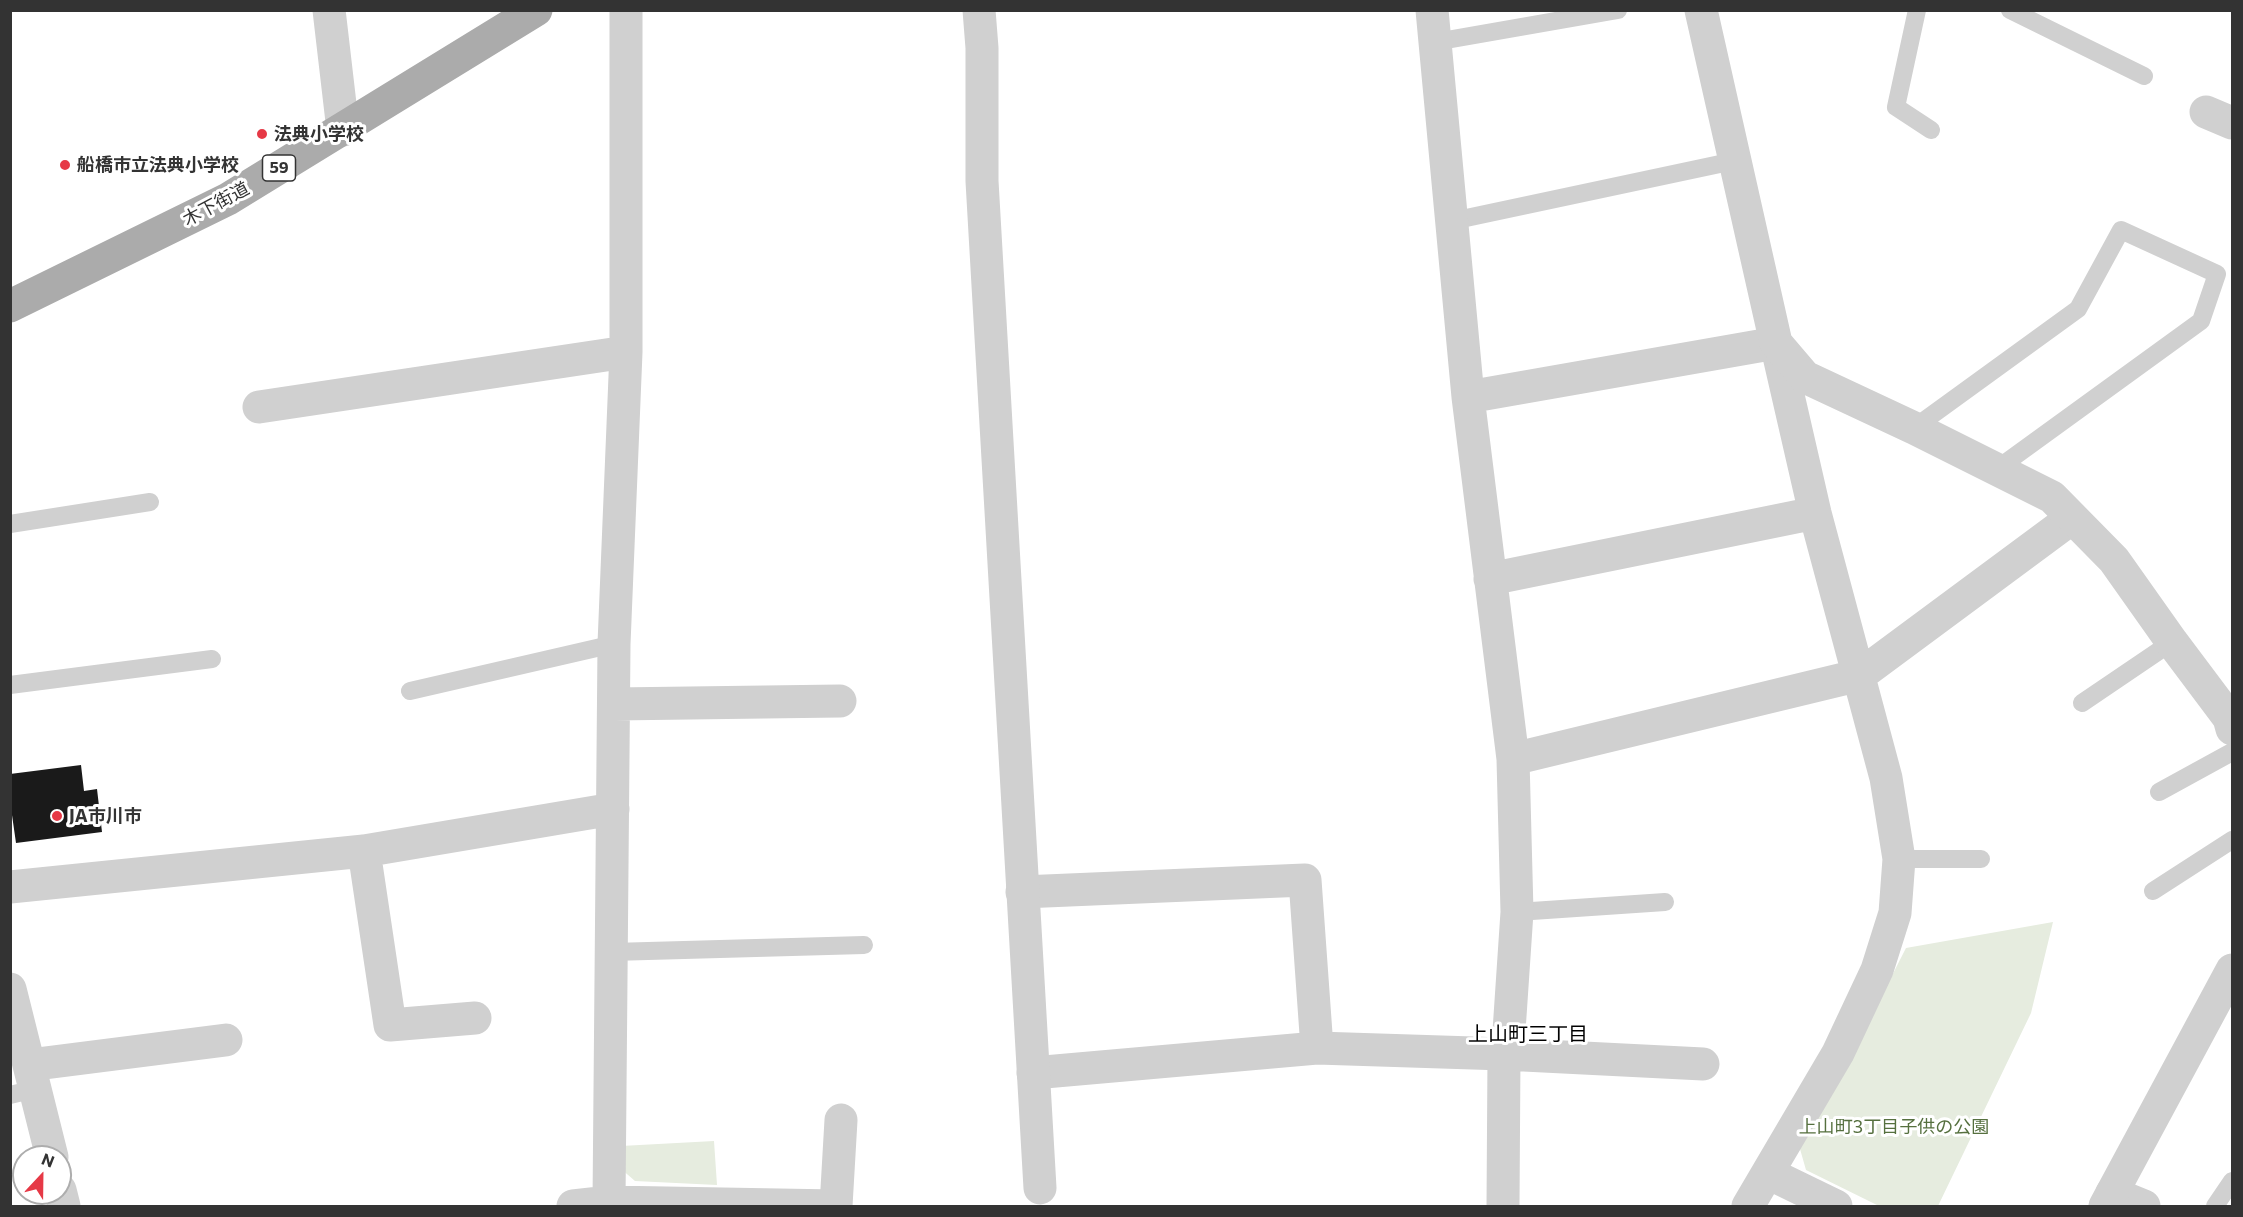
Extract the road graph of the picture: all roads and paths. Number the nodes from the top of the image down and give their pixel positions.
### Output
1 (329, 10) edge
2 (536, 10) edge
3 (626, 10) edge
4 (979, 10) edge
5 (1618, 10) edge
6 (1701, 10) edge
7 (1917, 10) edge
8 (2010, 10) edge
9 (1434, 26) edge
10 (2144, 76) dead end
11 (343, 130) junction
12 (1931, 130) dead end
13 (1734, 161) junction
14 (1452, 221) junction
15 (10, 306) edge
16 (1776, 343) junction
17 (626, 352) junction
18 (1468, 397) junction
19 (259, 407) dead end
20 (1914, 428) junction
21 (1996, 469) junction
22 (150, 502) dead end
23 (1815, 513) junction
24 (2072, 518) junction
25 (10, 524) edge
26 (1490, 579) junction
27 (2172, 642) junction
28 (614, 644) junction
29 (212, 659) dead end
30 (1860, 675) junction
31 (10, 685) edge
32 (410, 691) dead end
33 (840, 700) dead end
34 (2082, 703) dead end
35 (614, 704) junction
36 (2232, 729) edge
37 (2232, 752) edge
38 (1513, 759) junction
39 (2159, 792) dead end
40 (613, 809) junction
41 (2232, 840) edge
42 (364, 851) junction
43 (1899, 859) junction
44 (1981, 860) dead end
45 (10, 887) edge
46 (2153, 891) dead end
47 (1022, 892) junction
48 (1665, 902) dead end
49 (1517, 912) junction
50 (864, 945) dead end
51 (612, 952) junction
52 (2232, 970) edge
53 (10, 989) edge
54 (476, 1018) dead end
55 (226, 1040) dead end
56 (1317, 1048) junction
57 (1504, 1054) junction
58 (1703, 1064) dead end
59 (1033, 1073) junction
60 (25, 1083) edge
61 (841, 1120) dead end
62 (48, 1145) edge
63 (1768, 1173) junction
64 (2232, 1181) edge
65 (1040, 1188) dead end
66 (2108, 1200) edge
67 (609, 1202) junction
68 (680, 1205) edge
69 (573, 1206) edge
70 (836, 1206) edge
71 (1503, 1206) edge
72 (1748, 1206) edge
73 (1836, 1206) edge
74 (2144, 1206) edge
75 (2215, 1206) edge

1 - 11 street
2 - 11 main road, 木下街道 / 59
3 - 17 street
4 - 47 street
5 - 9 lane
6 - 13 street
7 - 12 lane
8 - 10 lane
9 - 14 street
11 - 15 main road, 木下街道 / 59
13 - 14 lane
13 - 16 street
14 - 18 street
16 - 18 street
16 - 20 street
16 - 23 street
17 - 19 street
17 - 28 street
18 - 26 street
20 - 21 street
20 - 21 lane
21 - 24 street
22 - 25 lane
23 - 26 street
23 - 30 street
24 - 27 street
24 - 30 street
26 - 38 street
27 - 34 lane
27 - 36 street
28 - 32 lane
28 - 35 street
29 - 31 lane
30 - 38 street
30 - 43 street
33 - 35 street
35 - 40 street
37 - 39 lane
38 - 49 street
40 - 42 street
40 - 51 street
41 - 46 lane
42 - 45 street
42 - 54 street
43 - 44 lane
43 - 63 street
47 - 56 street
47 - 59 street
48 - 49 lane
49 - 57 street
50 - 51 lane
51 - 67 street
52 - 66 street
53 - 60 street
55 - 60 street
56 - 57 street
56 - 59 street
57 - 58 street
57 - 71 street
59 - 65 street
60 - 62 street
61 - 70 street
63 - 72 street
63 - 73 street
64 - 75 lane
66 - 74 street
67 - 68 street
67 - 69 street
68 - 70 street

